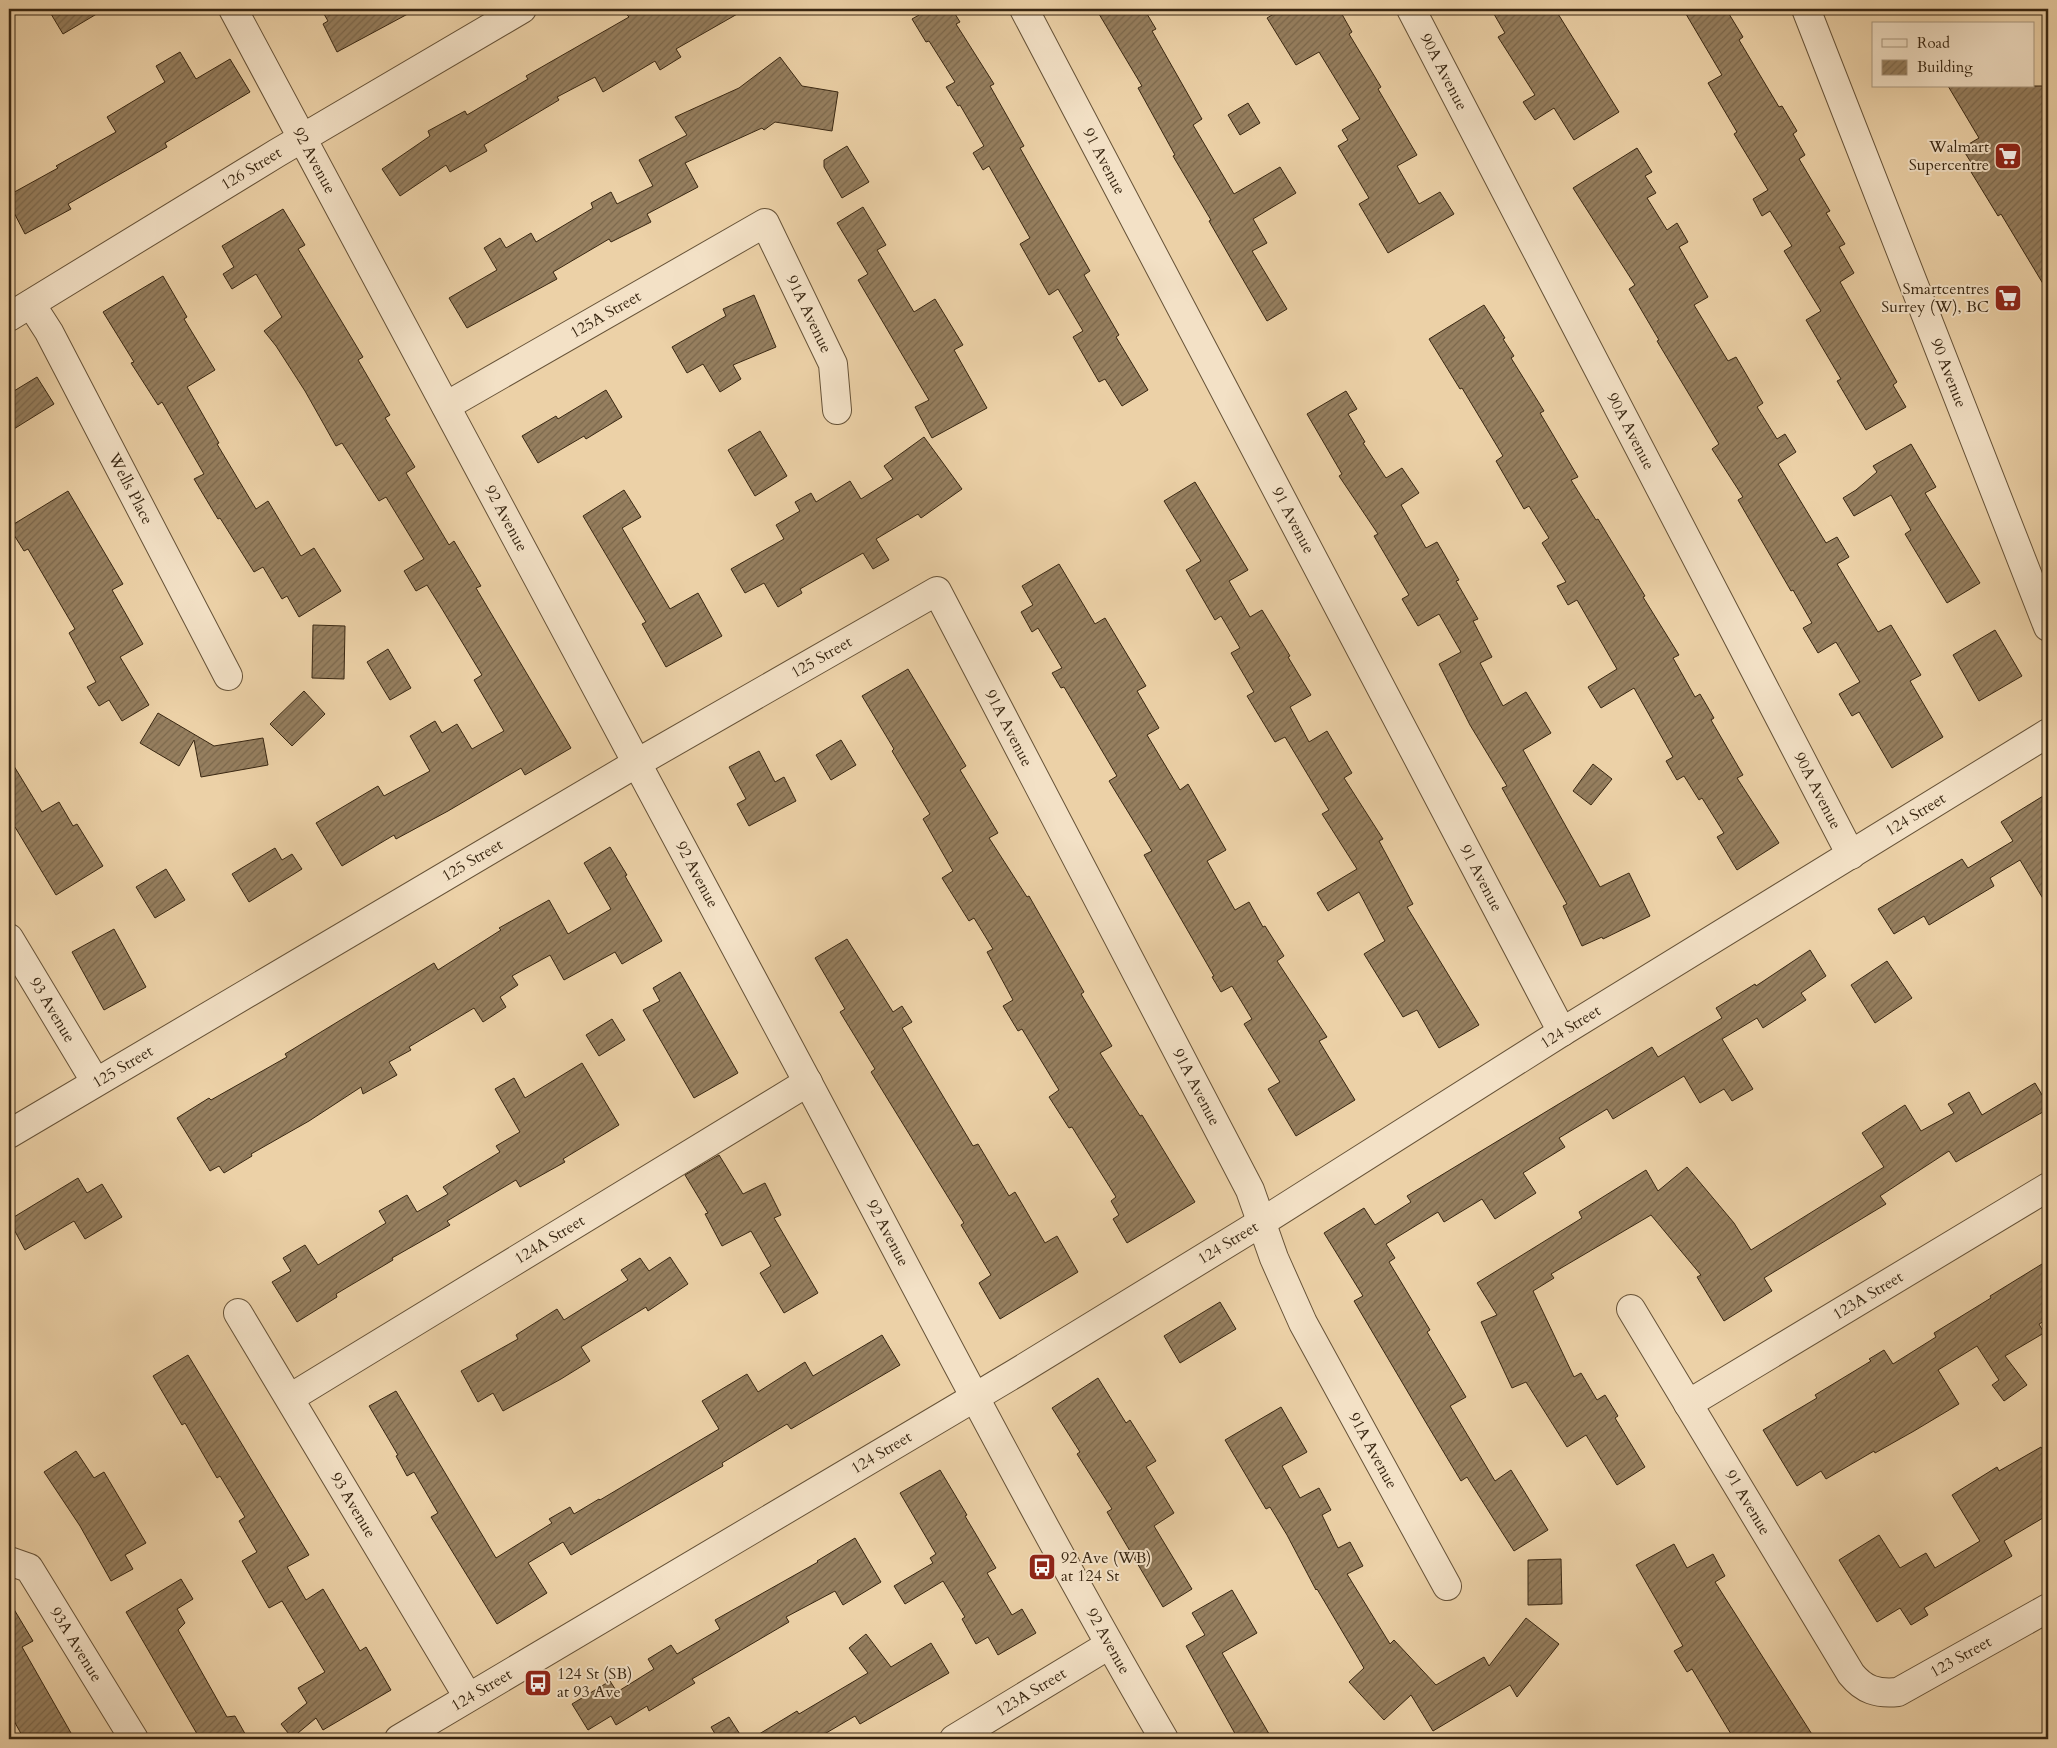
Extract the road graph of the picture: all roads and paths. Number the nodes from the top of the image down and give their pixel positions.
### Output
1 (233, 9) edge
2 (522, 9) edge
3 (1024, 9) edge
4 (1411, 9) edge
5 (1806, 9) edge
6 (303, 139) junction
7 (765, 223) joint
8 (20, 311) edge
9 (446, 406) junction
10 (837, 410) dead end
11 (937, 591) joint
12 (2048, 627) edge
13 (228, 676) dead end
14 (2048, 733) edge
15 (637, 763) junction
16 (1851, 855) junction
17 (9, 938) edge
18 (1562, 1032) junction
19 (95, 1081) junction
20 (808, 1082) junction
21 (9, 1134) edge
22 (2048, 1187) edge
23 (1262, 1222) junction
24 (1631, 1310) dead end
25 (238, 1313) dead end
26 (290, 1398) junction
27 (974, 1398) junction
28 (1688, 1404) junction
29 (9, 1561) edge
30 (1447, 1586) dead end
31 (2048, 1608) edge
32 (1109, 1646) junction
33 (1871, 1691) joint
34 (468, 1697) junction
35 (134, 1739) edge
36 (399, 1739) edge
37 (954, 1739) edge
38 (1164, 1739) edge

1 - 6 street, 92 Avenue
2 - 6 street, 126 Street
3 - 18 street, 91 Avenue
4 - 16 street, 90A Avenue
5 - 12 street, 90 Avenue
6 - 8 street, 126 Street
6 - 9 street, 92 Avenue
7 - 9 street, 125A Street
7 - 10 street, 91A Avenue
8 - 13 street, Wells Place
9 - 15 street, 92 Avenue
11 - 15 street, 125 Street
11 - 23 street, 91A Avenue
14 - 16 street, 124 Street
15 - 19 street, 125 Street
15 - 20 street, 92 Avenue
16 - 18 street, 124 Street
17 - 19 street, 93 Avenue
18 - 23 street, 124 Street
19 - 21 street, 125 Street
20 - 26 street, 124A Street
20 - 27 street, 92 Avenue
22 - 28 street, 123A Street
23 - 27 street, 124 Street
23 - 30 street, 91A Avenue
24 - 28 street, 91 Avenue
25 - 26 street, 93 Avenue
26 - 34 street, 93 Avenue
27 - 32 street, 92 Avenue
27 - 34 street, 124 Street
28 - 33 street, 91 Avenue
29 - 35 street, 93A Avenue
31 - 33 street, 123 Street
32 - 37 street, 123A Street
32 - 38 street, 92 Avenue
34 - 36 street, 124 Street

